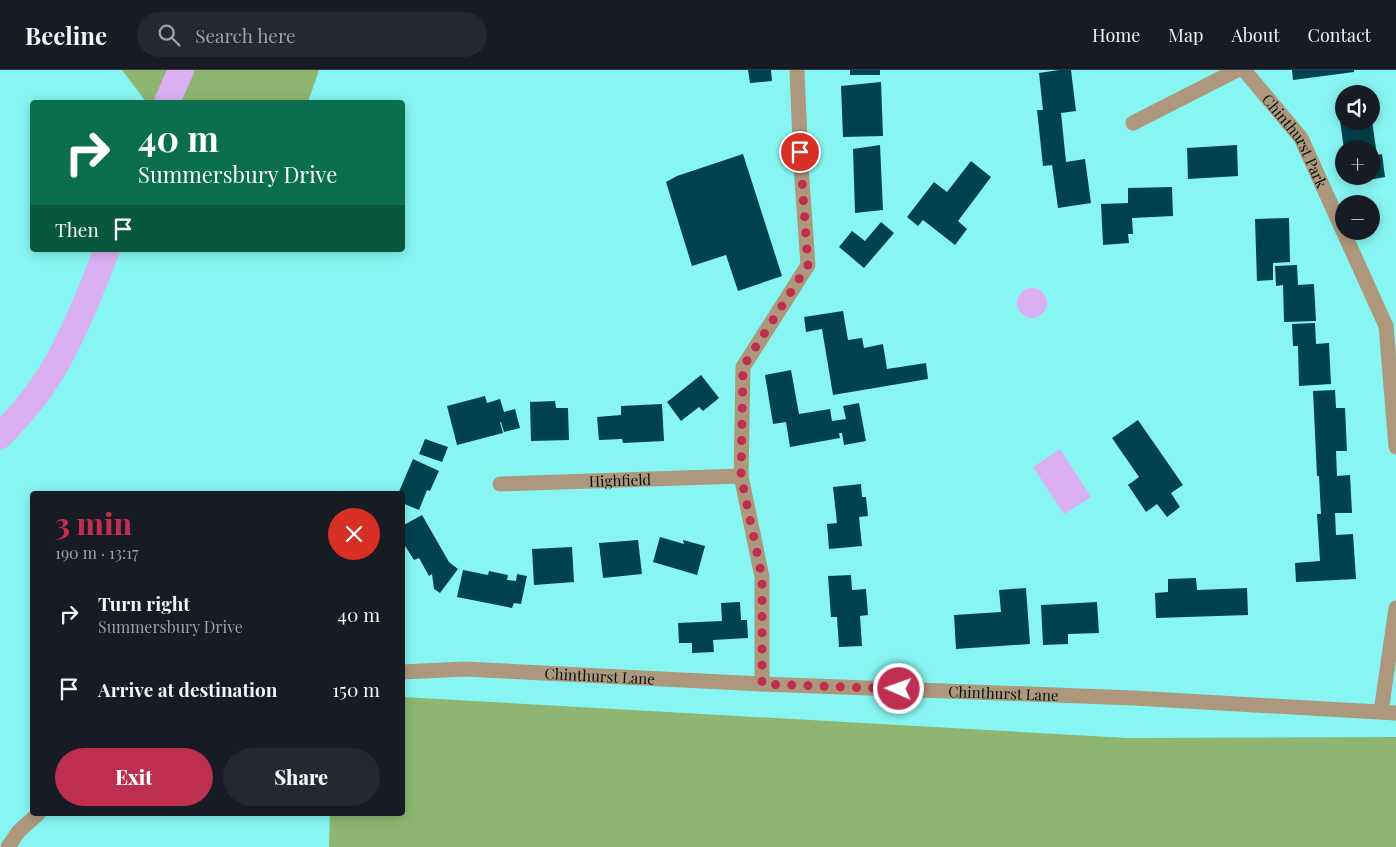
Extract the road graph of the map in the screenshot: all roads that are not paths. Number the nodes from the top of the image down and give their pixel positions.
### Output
1 (797, 70) edge
2 (1237, 70) edge
3 (1244, 70) edge
4 (1133, 123) dead end
5 (1391, 324) edge
6 (1396, 446) edge
7 (741, 476) junction
8 (500, 484) dead end
9 (1396, 608) edge
10 (405, 672) edge
11 (762, 684) junction
12 (1389, 713) edge
13 (36, 816) edge
14 (8, 847) edge

1 - 7 street
2 - 4 street
3 - 5 street, Chinthurst Park
5 - 6 street, Chinthurst Park
7 - 8 street, Highfield
7 - 11 street
9 - 12 street
10 - 11 street, Chinthurst Lane
11 - 12 street, Chinthurst Lane
13 - 14 street

